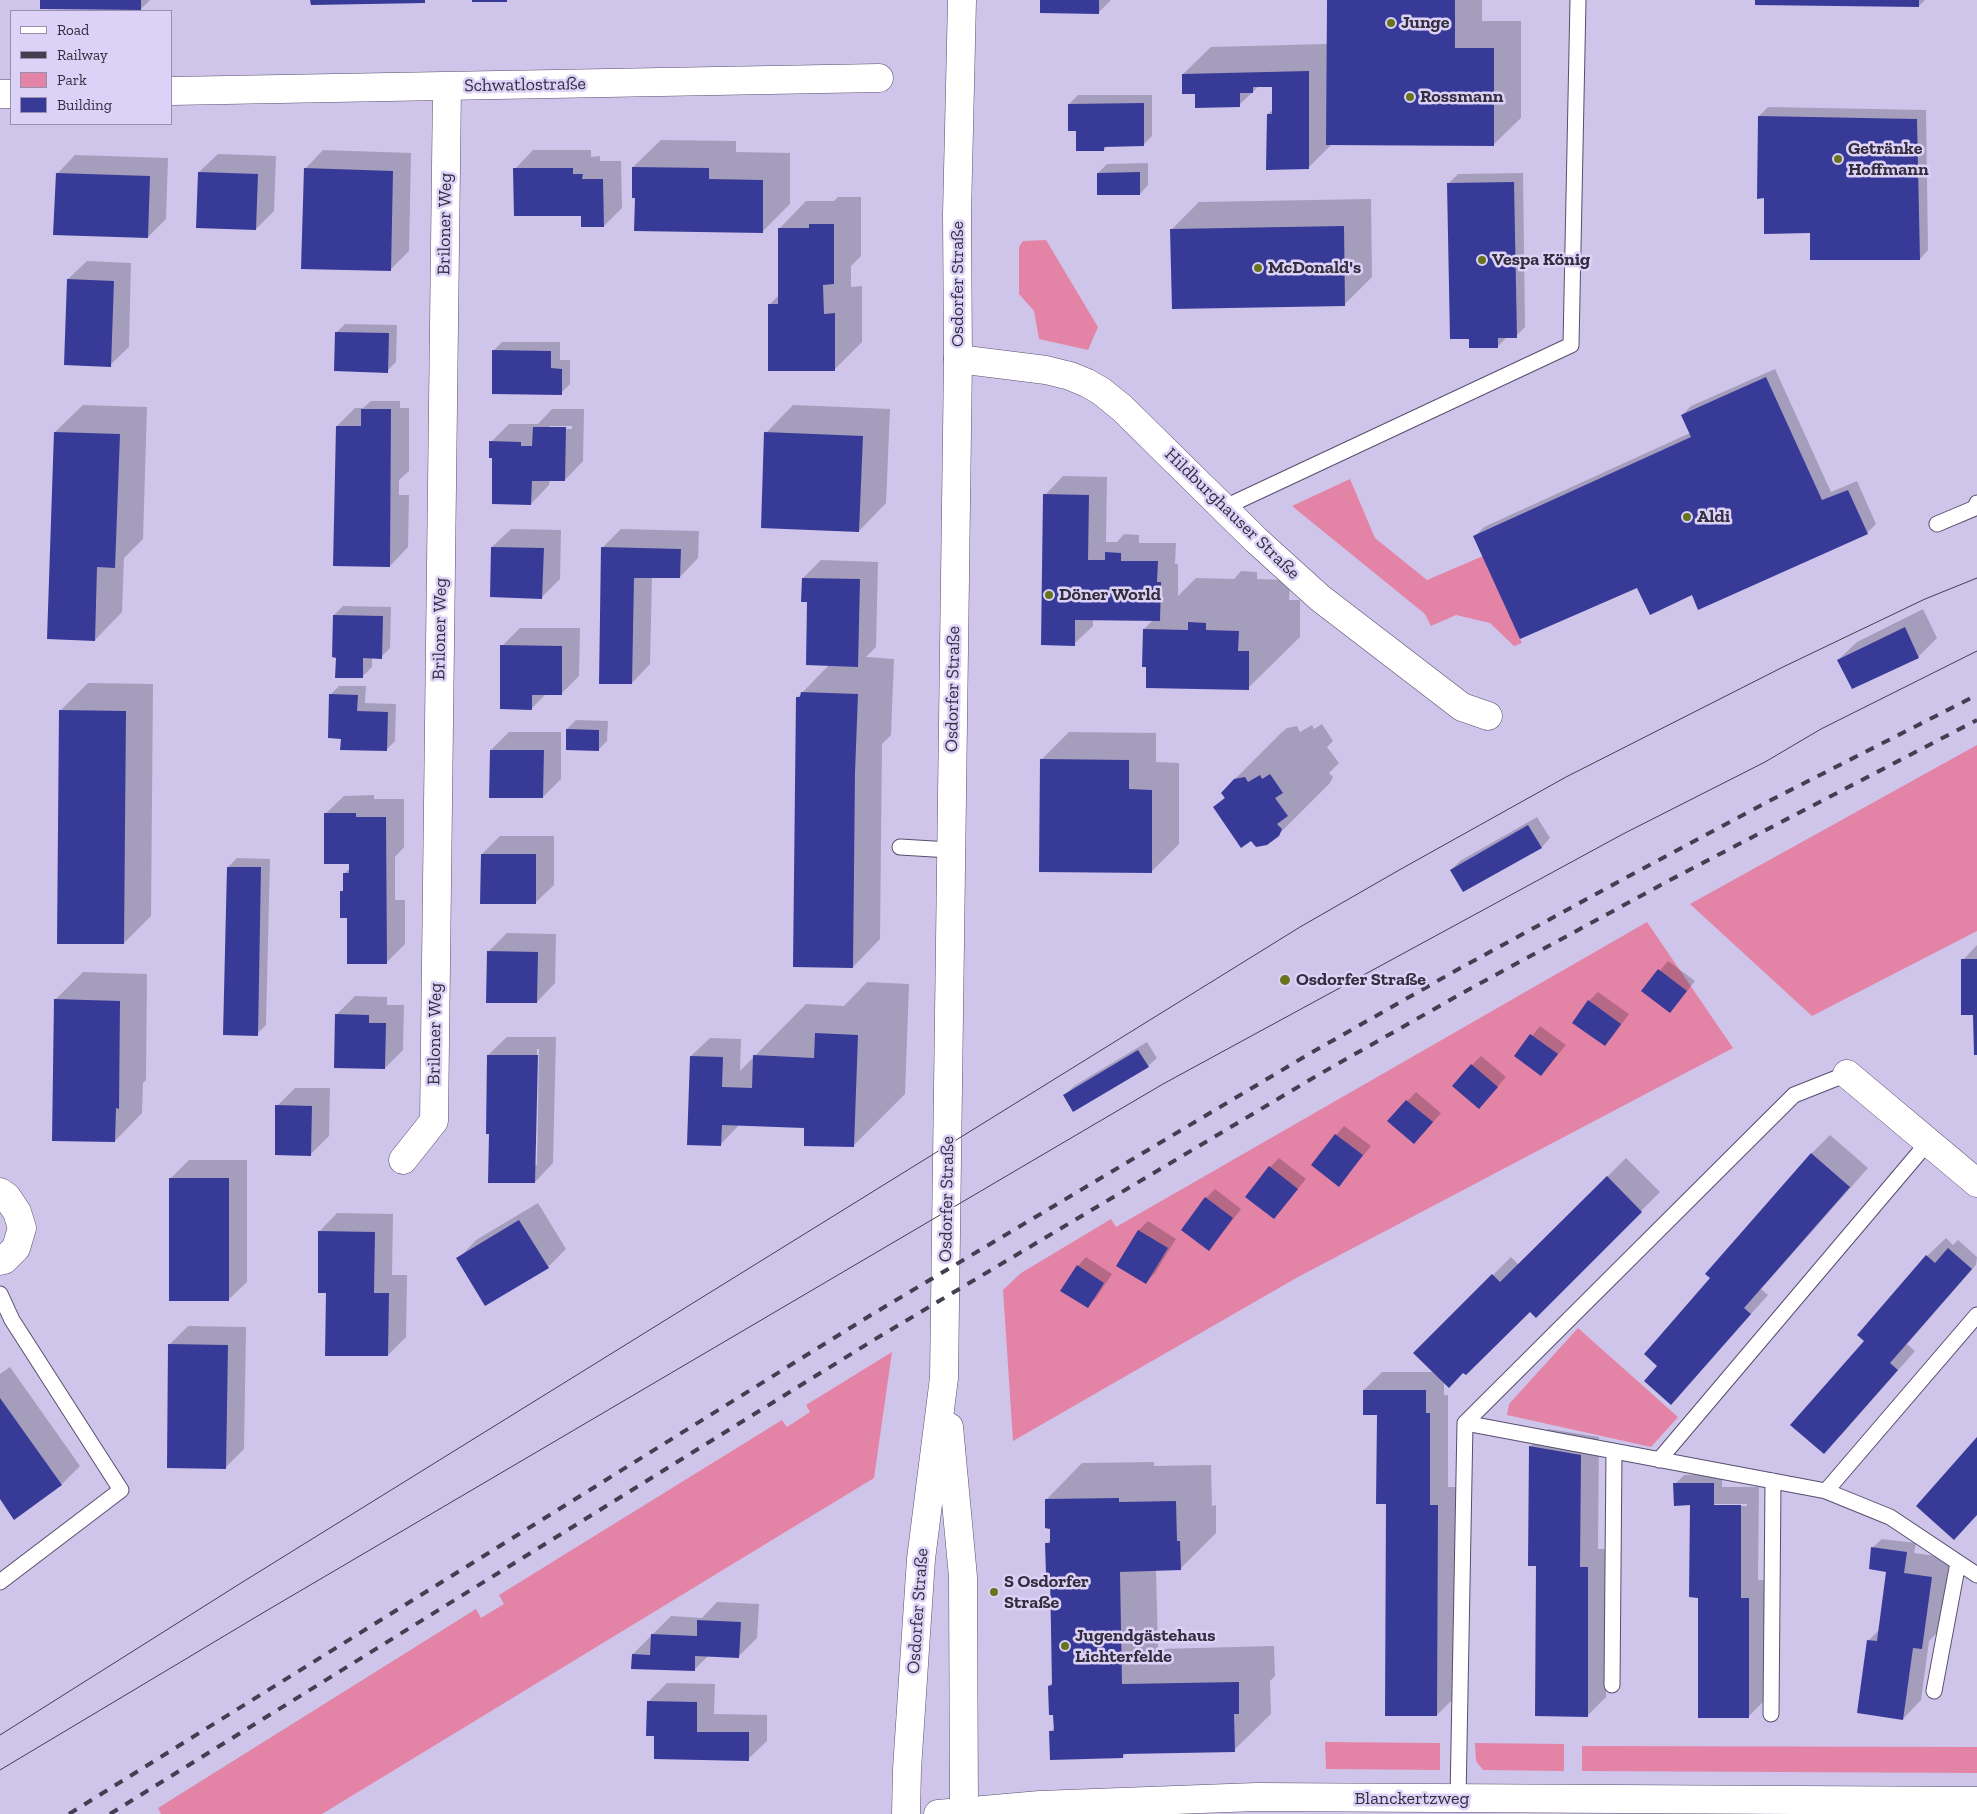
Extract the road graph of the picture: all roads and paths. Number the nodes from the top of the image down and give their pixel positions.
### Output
1 (962, 0) edge
2 (1578, 0) edge
3 (879, 78) dead end
4 (447, 87) junction
5 (172, 91) edge
6 (958, 360) junction
7 (1977, 503) edge
8 (1223, 508) junction
9 (1937, 524) dead end
10 (1488, 716) dead end
11 (900, 847) dead end
12 (950, 850) junction
13 (1847, 1074) joint
14 (1929, 1141) junction
15 (404, 1160) dead end
16 (1977, 1183) edge
17 (0, 1192) edge
18 (0, 1261) edge
19 (0, 1294) edge
20 (1977, 1315) edge
21 (944, 1378) junction
22 (1466, 1423) junction
23 (1614, 1451) junction
24 (1660, 1460) junction
25 (1773, 1481) junction
26 (1826, 1491) junction
27 (1971, 1567) edge
28 (0, 1582) edge
29 (1612, 1685) dead end
30 (1934, 1691) dead end
31 (1771, 1714) dead end
32 (1458, 1799) junction
33 (1977, 1801) edge
34 (1548, 1807) edge
35 (951, 1813) edge
36 (906, 1814) edge

1 - 6 main road, Osdorfer Straße
2 - 8 lane
3 - 4 main road, Schwatlostraße
4 - 5 main road, Schwatlostraße
4 - 15 main road, Briloner Weg
6 - 8 main road, Hildburghauser Straße
6 - 12 main road, Osdorfer Straße
7 - 9 lane
8 - 10 main road, Hildburghauser Straße
11 - 12 lane
12 - 21 main road, Osdorfer Straße
13 - 14 main road
13 - 22 lane
14 - 16 main road
14 - 24 lane
17 - 18 main road
19 - 28 lane
20 - 26 lane
21 - 35 main road, Osdorfer Straße
21 - 36 main road, Osdorfer Straße
22 - 23 lane
22 - 32 lane
23 - 24 lane
23 - 29 lane
24 - 25 lane
25 - 26 lane
25 - 31 lane
26 - 27 lane
27 - 30 lane
32 - 34 main road, Blanckertzweg
32 - 35 main road, Blanckertzweg
33 - 34 main road, Blanckertzweg

